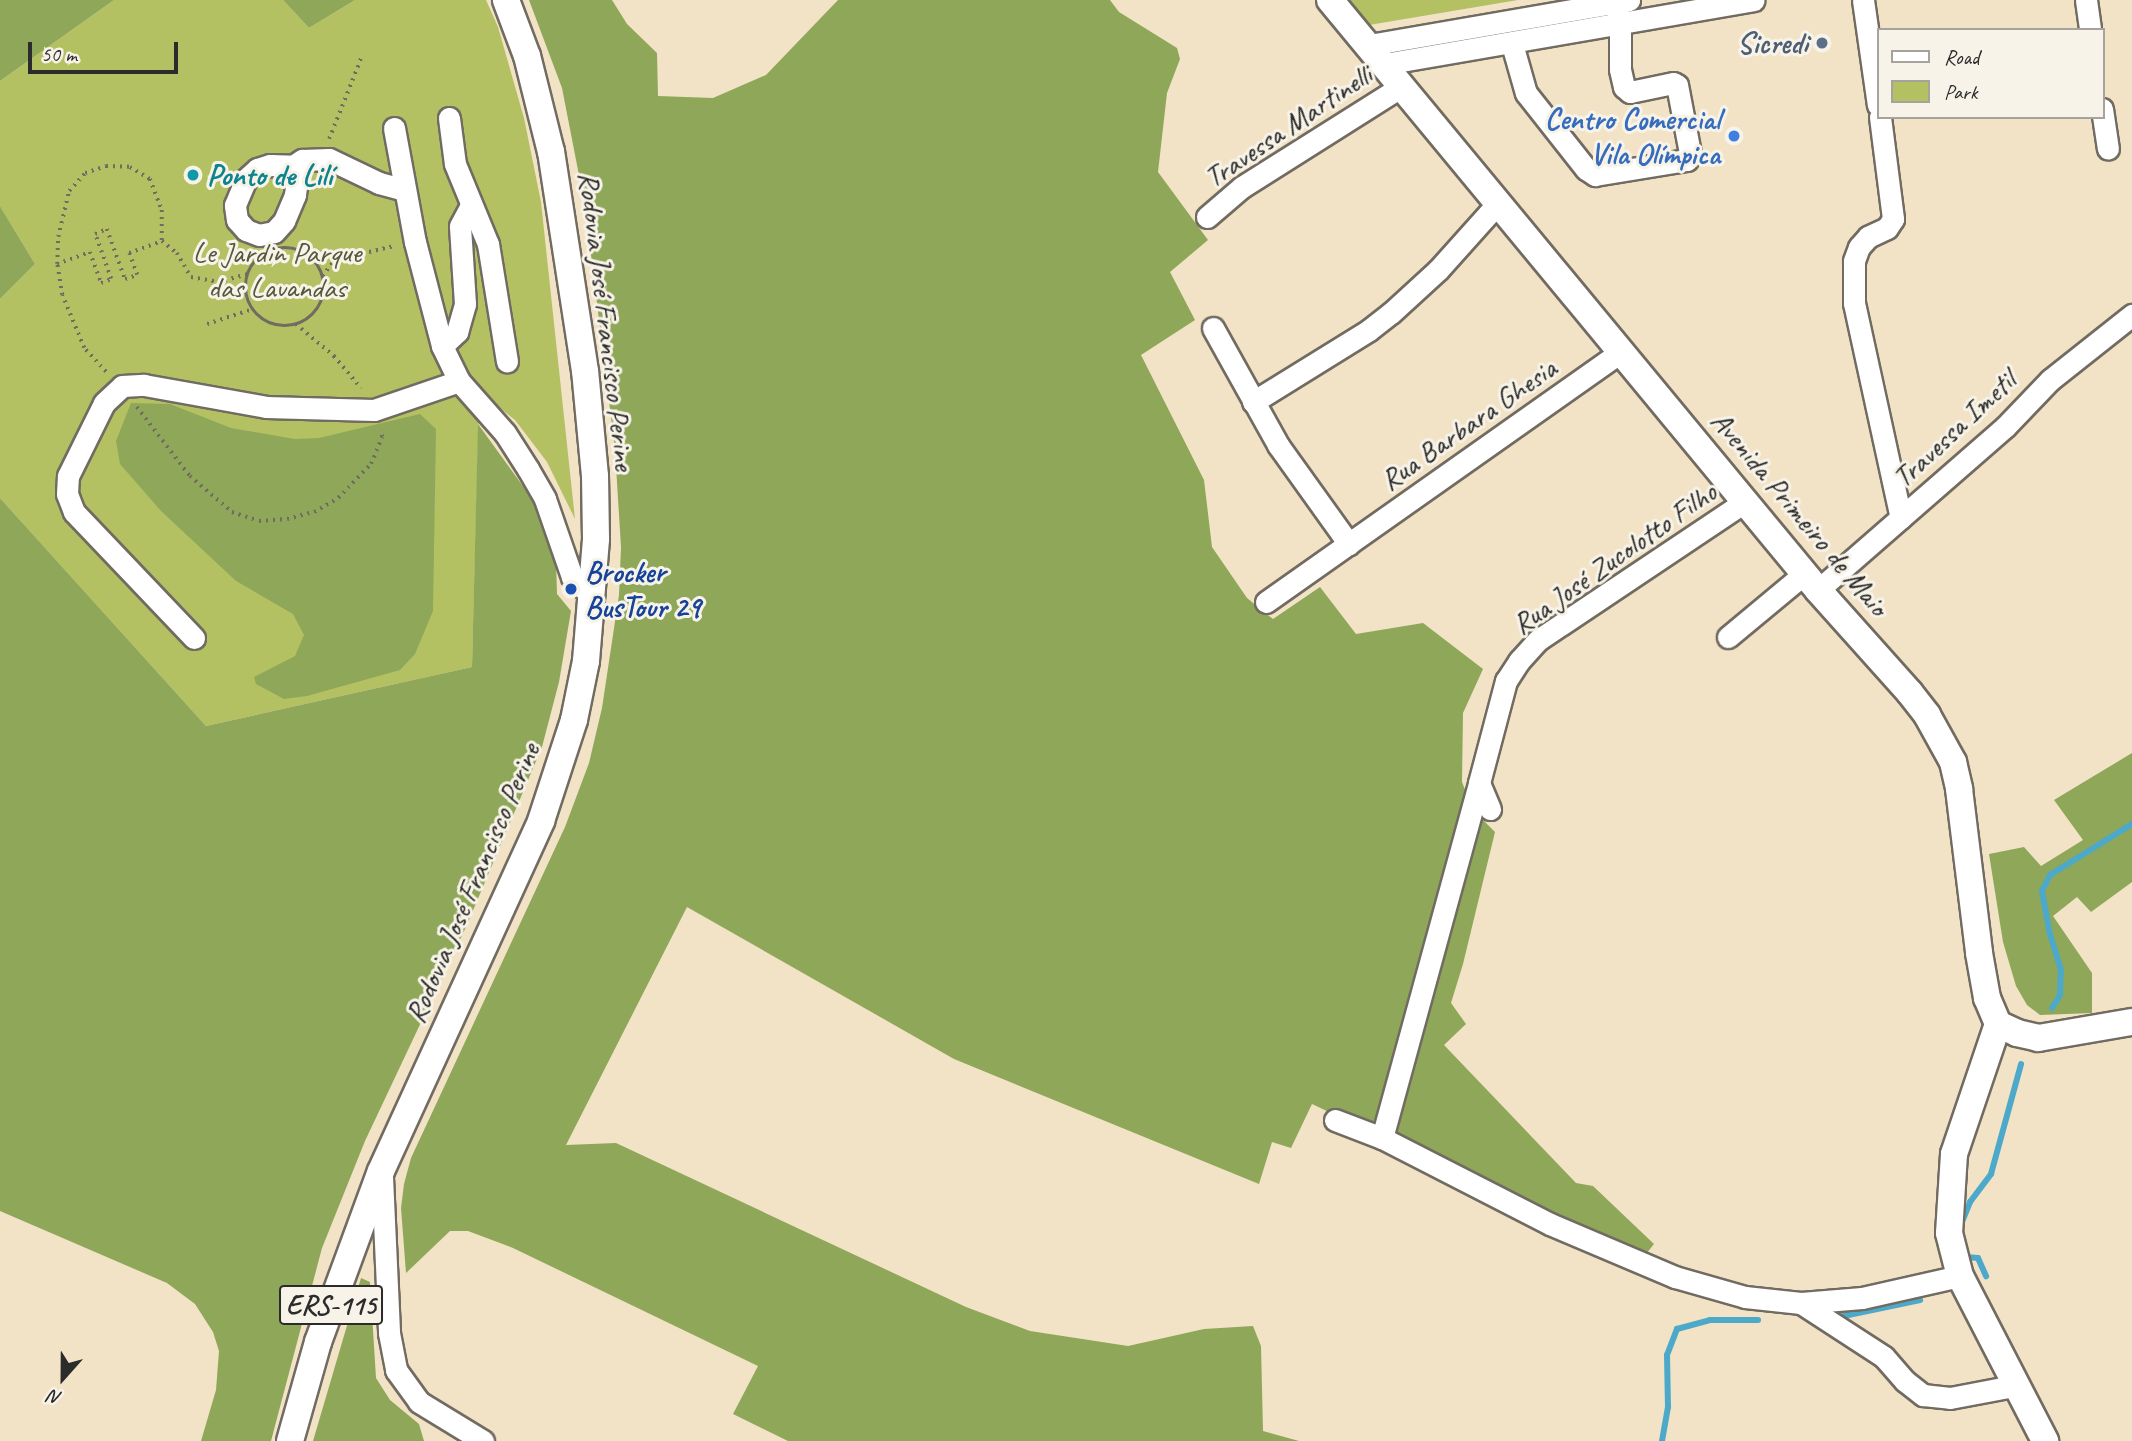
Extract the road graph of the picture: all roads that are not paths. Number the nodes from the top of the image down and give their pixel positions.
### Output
1 (506, 0) edge
2 (1330, 0) edge
3 (1754, 0) edge
4 (1863, 0) edge
5 (2086, 0) edge
6 (1624, 1) edge
7 (2090, 28) edge
8 (1619, 31) junction
9 (1442, 44) junction
10 (1514, 50) junction
11 (1377, 55) junction
12 (1402, 86) junction
13 (1876, 91) edge
14 (449, 117) dead end
15 (1880, 119) edge
16 (2104, 119) edge
17 (394, 128) dead end
18 (2108, 149) dead end
19 (293, 166) dead end
20 (405, 190) junction
21 (1497, 204) junction
22 (471, 205) junction
23 (1207, 217) dead end
24 (2132, 315) edge
25 (1213, 328) dead end
26 (442, 346) junction
27 (1621, 352) junction
28 (507, 361) dead end
29 (459, 381) junction
30 (1253, 402) junction
31 (1746, 501) junction
32 (1901, 517) junction
33 (1349, 544) junction
34 (1812, 581) junction
35 (593, 597) junction
36 (1266, 601) dead end
37 (1728, 637) dead end
38 (194, 638) dead end
39 (1479, 783) junction
40 (1490, 809) dead end
41 (2132, 1021) edge
42 (1998, 1024) junction
43 (1335, 1120) dead end
44 (1382, 1138) junction
45 (381, 1171) junction
46 (1960, 1276) junction
47 (1801, 1303) junction
48 (2018, 1385) junction
49 (290, 1441) edge
50 (483, 1441) edge
51 (2045, 1441) edge

1 - 35 main road, Rodovia José Francisco Perine / ERS-115
2 - 11 main road, Avenida Primeiro de Maio
3 - 8 street
4 - 13 street
5 - 7 street
6 - 8 street
6 - 9 street
8 - 10 street
8 - 10 street
9 - 10 street
9 - 11 street
11 - 12 main road, Avenida Primeiro de Maio
12 - 21 main road, Avenida Primeiro de Maio
12 - 23 street, Travessa Martinelli
14 - 22 street
15 - 32 street
16 - 18 street
17 - 20 street
19 - 20 street
20 - 26 street
21 - 27 main road, Avenida Primeiro de Maio
21 - 30 street
22 - 26 street
22 - 28 street
24 - 32 street, Travessa Imetil
25 - 30 street
26 - 29 street
27 - 31 main road, Avenida Primeiro de Maio
27 - 33 street, Rua Barbara Ghesia
29 - 35 street
29 - 38 street
30 - 33 street
31 - 34 main road, Avenida Primeiro de Maio
31 - 39 street, Rua José Zucolotto Filho
32 - 34 street, Travessa Imetil
33 - 36 street, Rua Barbara Ghesia
34 - 37 street, Travessa Imetil
34 - 42 main road, Avenida Primeiro de Maio
35 - 45 main road, Rodovia José Francisco Perine / ERS-115
39 - 40 street
39 - 44 street, Rua José Zucolotto Filho
41 - 42 main road
42 - 46 main road
43 - 44 street
44 - 47 street
45 - 49 main road, Rodovia José Francisco Perine / ERS-115
45 - 50 street
46 - 47 street
46 - 48 main road
47 - 48 street
48 - 51 main road

